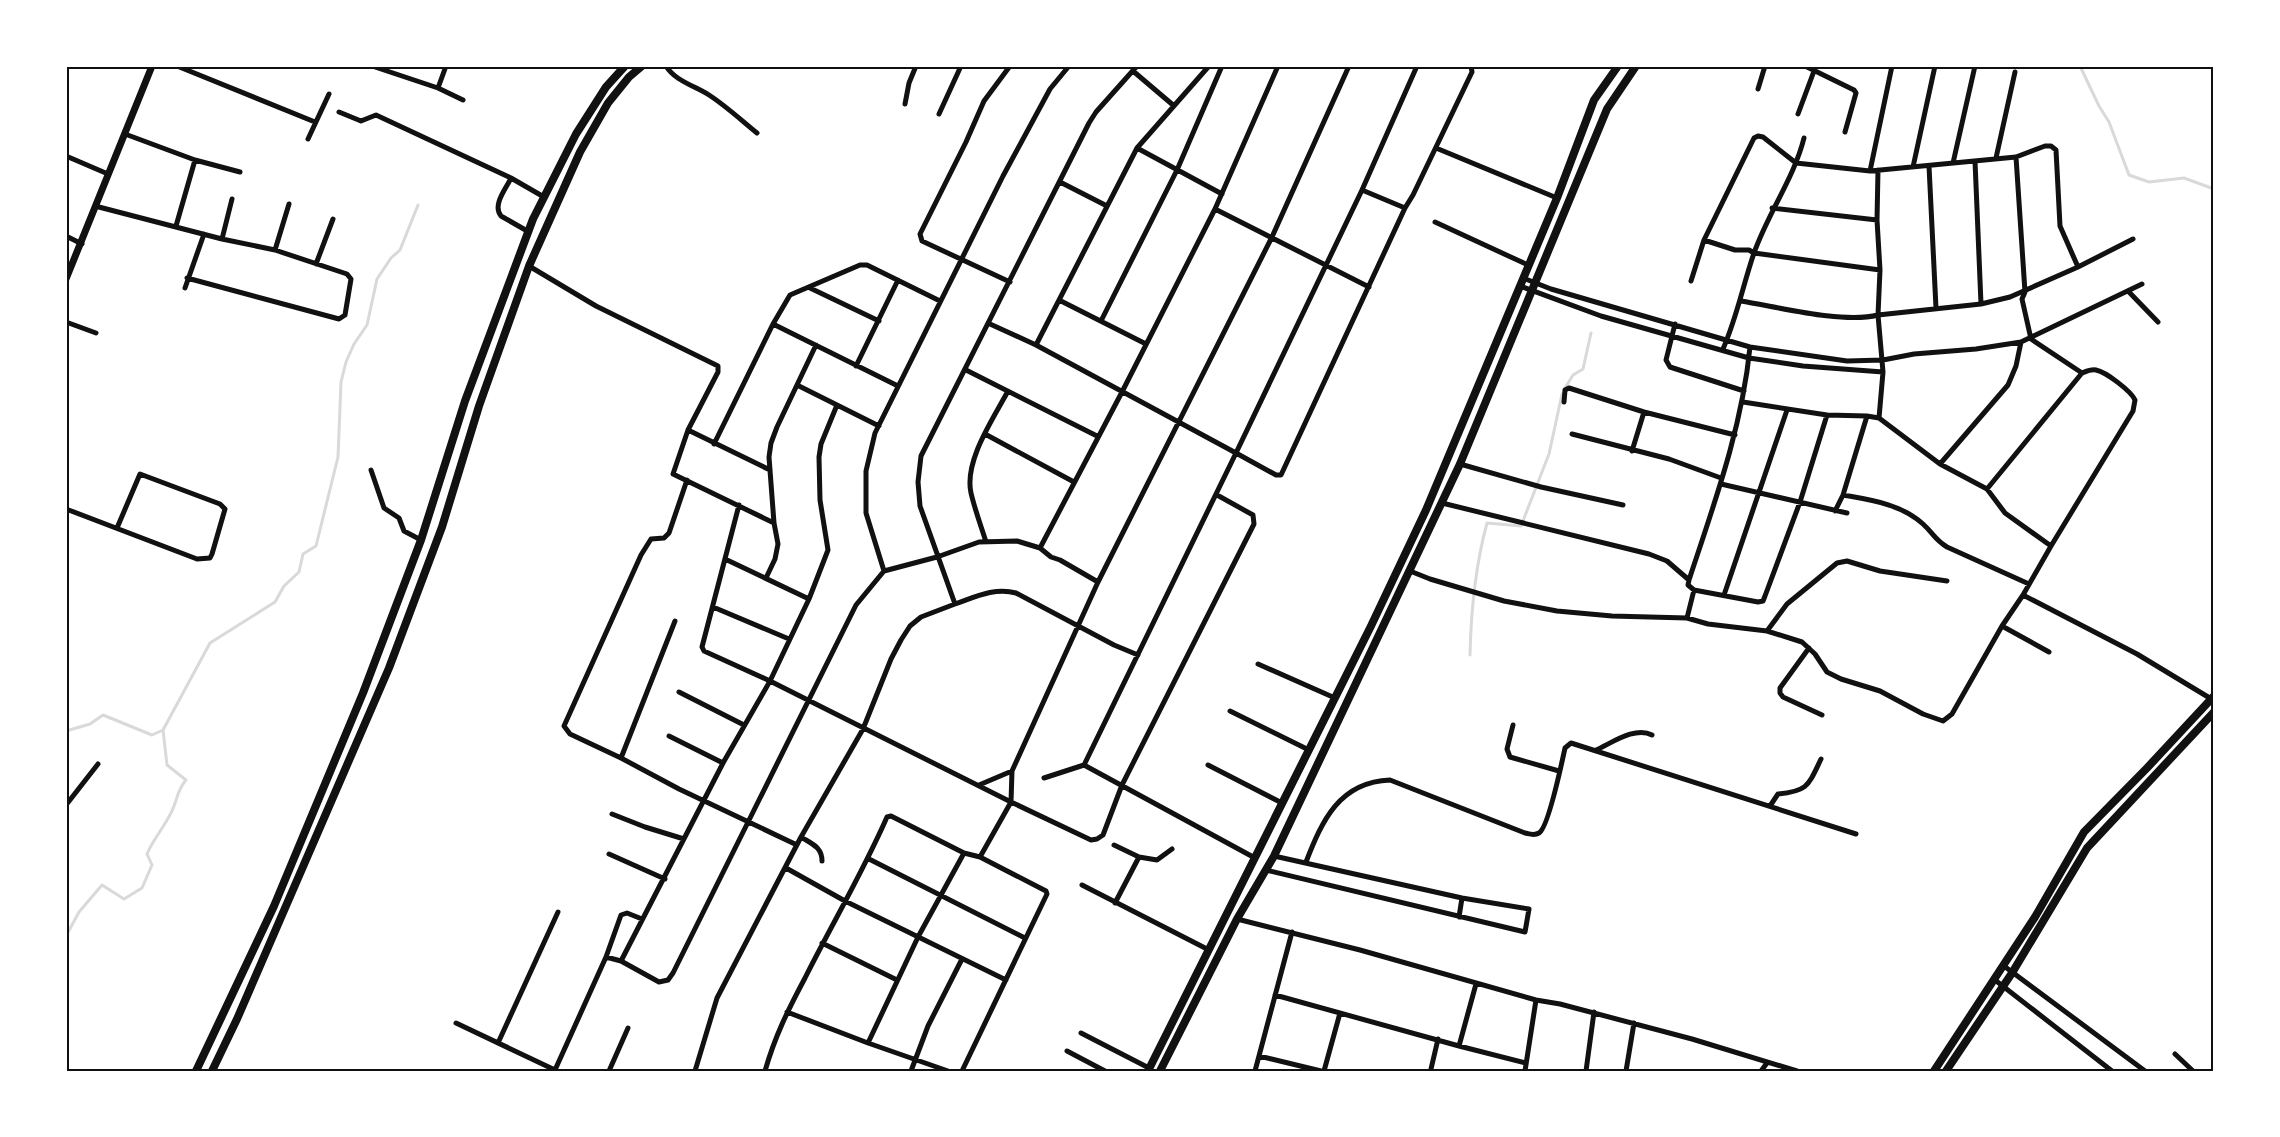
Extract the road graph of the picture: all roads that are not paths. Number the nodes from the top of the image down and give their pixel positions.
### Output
1 (152, 66) edge
2 (177, 66) edge
3 (372, 66) edge
4 (392, 66) edge
5 (446, 66) edge
6 (625, 66) edge
7 (642, 66) edge
8 (666, 66) edge
9 (916, 66) edge
10 (961, 66) edge
11 (1010, 66) edge
12 (1069, 66) edge
13 (1209, 66) edge
14 (1222, 66) edge
15 (1278, 66) edge
16 (1349, 66) edge
17 (1418, 66) edge
18 (1618, 66) edge
19 (1635, 66) edge
20 (1765, 66) edge
21 (1804, 66) edge
22 (1860, 66) edge
23 (1866, 66) edge
24 (1892, 66) edge
25 (1935, 66) edge
26 (1975, 66) edge
27 (1135, 68) edge
28 (1472, 69) edge
29 (1814, 71) junction
30 (2015, 72) dead end
31 (390, 73) junction
32 (438, 88) junction
33 (1758, 89) dead end
34 (329, 94) dead end
35 (463, 100) dead end
36 (905, 104) dead end
37 (1173, 105) junction
38 (339, 112) dead end
39 (939, 114) dead end
40 (1798, 114) dead end
41 (315, 122) junction
42 (1845, 132) dead end
43 (757, 133) dead end
44 (125, 134) junction
45 (1804, 138) dead end
46 (308, 139) dead end
47 (1137, 148) junction
48 (1436, 148) junction
49 (66, 156) edge
50 (2016, 157) junction
51 (1996, 158) junction
52 (195, 160) junction
53 (1975, 161) junction
54 (1953, 163) junction
55 (1796, 164) junction
56 (1929, 166) junction
57 (1913, 167) junction
58 (1177, 170) junction
59 (1878, 170) junction
60 (1870, 171) junction
61 (240, 172) dead end
62 (108, 174) junction
63 (511, 178) junction
64 (1060, 182) junction
65 (1362, 190) junction
66 (1222, 194) junction
67 (544, 197) junction
68 (1557, 198) junction
69 (232, 200) dead end
70 (289, 204) dead end
71 (558, 204) junction
72 (96, 206) junction
73 (1107, 206) junction
74 (1405, 208) junction
75 (1772, 208) junction
76 (1215, 209) junction
77 (333, 219) dead end
78 (1877, 220) junction
79 (1435, 222) dead end
80 (176, 226) junction
81 (529, 232) junction
82 (204, 234) junction
83 (66, 236) edge
84 (1272, 237) junction
85 (222, 239) junction
86 (2133, 239) dead end
87 (1704, 240) junction
88 (82, 244) junction
89 (275, 250) junction
90 (520, 250) junction
91 (1754, 253) junction
92 (533, 255) junction
93 (961, 260) junction
94 (316, 264) junction
95 (1327, 265) junction
96 (1528, 265) junction
97 (529, 266) junction
98 (2078, 267) junction
99 (1880, 270) junction
100 (187, 278) junction
101 (66, 279) edge
102 (898, 280) junction
103 (1691, 280) dead end
104 (1010, 282) junction
105 (1522, 282) junction
106 (2142, 284) dead end
107 (1533, 286) junction
108 (1369, 287) junction
109 (185, 288) dead end
110 (810, 288) junction
111 (2128, 291) junction
112 (2025, 292) junction
113 (1059, 300) junction
114 (940, 301) junction
115 (1741, 301) junction
116 (1981, 304) junction
117 (1936, 308) junction
118 (1878, 315) junction
119 (879, 321) junction
120 (1101, 321) junction
121 (66, 322) edge
122 (2158, 322) dead end
123 (773, 324) junction
124 (990, 324) junction
125 (1675, 324) junction
126 (96, 333) dead end
127 (1673, 336) junction
128 (1727, 339) junction
129 (2031, 339) junction
130 (2020, 342) junction
131 (1146, 344) junction
132 (816, 345) junction
133 (1036, 345) junction
134 (1750, 347) junction
135 (1722, 349) junction
136 (1749, 358) junction
137 (1883, 360) junction
138 (478, 366) junction
139 (856, 366) junction
140 (966, 370) junction
141 (492, 372) junction
142 (1883, 372) junction
143 (2082, 373) junction
144 (797, 385) junction
145 (898, 386) junction
146 (1008, 391) junction
147 (1744, 391) junction
148 (1122, 392) junction
149 (465, 401) junction
150 (1564, 402) dead end
151 (1743, 402) junction
152 (837, 405) junction
153 (479, 406) junction
154 (1787, 410) junction
155 (1644, 412) junction
156 (1827, 416) junction
157 (1867, 416) junction
158 (1879, 418) junction
159 (1179, 422) junction
160 (879, 426) junction
161 (688, 430) junction
162 (985, 434) junction
163 (1572, 434) dead end
164 (1735, 435) junction
165 (1097, 436) junction
166 (714, 444) junction
167 (1632, 451) junction
168 (1236, 453) junction
169 (1460, 464) junction
170 (1940, 464) junction
171 (371, 470) dead end
172 (770, 470) junction
173 (687, 480) junction
174 (1721, 481) junction
175 (1074, 482) junction
176 (1987, 489) junction
177 (1760, 492) junction
178 (1216, 495) junction
179 (1843, 495) junction
180 (1442, 502) junction
181 (1800, 502) junction
182 (739, 505) junction
183 (1623, 505) dead end
184 (66, 509) edge
185 (1835, 511) junction
186 (1847, 513) dead end
187 (774, 523) junction
188 (117, 528) junction
189 (421, 540) junction
190 (986, 542) junction
191 (2051, 546) junction
192 (1040, 548) junction
193 (937, 557) junction
194 (725, 559) junction
195 (884, 571) junction
196 (1410, 571) junction
197 (766, 578) junction
198 (1689, 580) junction
199 (1947, 581) dead end
200 (1098, 582) junction
201 (2029, 584) junction
202 (1694, 590) junction
203 (1724, 595) junction
204 (2024, 595) junction
205 (809, 599) junction
206 (955, 604) junction
207 (713, 607) junction
208 (1687, 618) junction
209 (675, 621) dead end
210 (1078, 625) junction
211 (2002, 626) junction
212 (1767, 631) junction
213 (789, 639) junction
214 (1809, 648) junction
215 (2049, 652) dead end
216 (1138, 655) junction
217 (1258, 664) dead end
218 (770, 681) junction
219 (680, 692) dead end
220 (1335, 698) junction
221 (810, 699) junction
222 (2213, 699) edge
223 (1230, 711) dead end
224 (2214, 712) edge
225 (1822, 715) dead end
226 (744, 725) junction
227 (1513, 725) dead end
228 (863, 729) junction
229 (1652, 735) dead end
230 (669, 736) dead end
231 (1309, 750) junction
232 (1596, 750) junction
233 (621, 758) junction
234 (1821, 759) dead end
235 (723, 763) junction
236 (99, 764) dead end
237 (1084, 765) junction
238 (1208, 765) dead end
239 (1012, 771) junction
240 (1559, 771) junction
241 (1044, 778) dead end
242 (979, 785) junction
243 (1122, 785) junction
244 (705, 800) junction
245 (1011, 802) junction
246 (1282, 803) junction
247 (66, 805) edge
248 (1770, 806) junction
249 (612, 813) dead end
250 (747, 822) junction
251 (1856, 834) dead end
252 (801, 837) junction
253 (684, 838) junction
254 (797, 845) junction
255 (1114, 845) dead end
256 (1172, 849) dead end
257 (964, 853) junction
258 (609, 854) dead end
259 (1138, 856) junction
260 (1274, 856) junction
261 (980, 857) junction
262 (1255, 858) junction
263 (869, 859) junction
264 (822, 861) dead end
265 (1306, 862) junction
266 (786, 868) junction
267 (1266, 870) junction
268 (665, 879) junction
269 (1082, 885) dead end
270 (942, 896) junction
271 (1462, 898) junction
272 (845, 901) junction
273 (1115, 903) junction
274 (558, 912) dead end
275 (1459, 917) junction
276 (642, 919) junction
277 (1237, 920) junction
278 (1292, 932) junction
279 (918, 937) junction
280 (1025, 938) junction
281 (822, 943) junction
282 (1209, 950) junction
283 (606, 957) junction
284 (962, 959) junction
285 (621, 961) junction
286 (2004, 966) junction
287 (2013, 973) junction
288 (897, 980) junction
289 (1006, 980) junction
290 (1995, 980) junction
291 (1476, 984) junction
292 (2004, 986) junction
293 (1186, 994) junction
294 (1275, 995) junction
295 (1196, 1000) junction
296 (1536, 1000) junction
297 (787, 1012) junction
298 (1594, 1012) junction
299 (223, 1013) junction
300 (1340, 1013) junction
301 (237, 1019) junction
302 (456, 1023) dead end
303 (1634, 1023) junction
304 (628, 1028) dead end
305 (1081, 1033) dead end
306 (1438, 1039) junction
307 (498, 1043) junction
308 (868, 1043) junction
309 (1459, 1046) junction
310 (1068, 1052) dead end
311 (2175, 1054) dead end
312 (1259, 1056) junction
313 (916, 1059) junction
314 (1526, 1063) junction
315 (1767, 1063) junction
316 (1431, 1069) dead end
317 (556, 1070) edge
318 (1149, 1070) edge
319 (196, 1071) edge
320 (212, 1071) edge
321 (609, 1071) edge
322 (695, 1071) edge
323 (765, 1071) edge
324 (911, 1071) edge
325 (948, 1071) edge
326 (962, 1071) edge
327 (1105, 1071) edge
328 (1160, 1071) edge
329 (1255, 1071) edge
330 (1323, 1071) edge
331 (1525, 1071) edge
332 (1586, 1071) edge
333 (1626, 1071) edge
334 (1761, 1071) edge
335 (1797, 1071) edge
336 (1934, 1071) edge
337 (1946, 1071) edge
338 (2112, 1071) edge
339 (2145, 1071) edge
340 (2193, 1071) edge

1 - 44 street
2 - 41 street
3 - 31 street
4 - 31 street
5 - 32 street
6 - 67 main road
7 - 71 main road
8 - 43 street
9 - 36 street
10 - 39 street
11 - 93 street
12 - 93 street
13 - 37 street
14 - 58 street
15 - 66 street
16 - 84 street
17 - 65 street
18 - 68 main road
19 - 107 main road
20 - 33 street
21 - 29 street
22 - 23 street
24 - 60 street
25 - 57 street
26 - 54 street
27 - 37 street
27 - 64 street
28 - 48 street
29 - 40 street
29 - 42 street
30 - 51 street
31 - 32 street
32 - 35 street
34 - 41 street
37 - 47 street
38 - 63 street
41 - 46 street
44 - 52 street
44 - 62 street
45 - 55 street
47 - 58 street
47 - 73 street
48 - 68 street
48 - 74 street
49 - 62 street
50 - 51 street
50 - 98 street
50 - 112 street
51 - 53 street
52 - 61 street
52 - 80 street
53 - 54 street
53 - 116 street
54 - 56 street
55 - 60 street
55 - 75 street
55 - 87 street
56 - 57 street
56 - 117 street
57 - 59 street
58 - 66 street
58 - 120 street
59 - 60 street
59 - 78 street
62 - 72 street
63 - 67 street
63 - 81 street
64 - 73 street
64 - 104 street
65 - 74 street
65 - 95 street
66 - 76 street
67 - 71 main road
67 - 81 main road
68 - 96 main road
69 - 85 street
70 - 89 street
71 - 92 main road
72 - 80 street
72 - 88 street
73 - 113 street
74 - 108 street
75 - 78 street
75 - 91 street
76 - 84 street
76 - 131 street
77 - 94 street
78 - 99 street
79 - 96 street
80 - 82 street
81 - 90 main road
82 - 85 street
82 - 100 street
83 - 88 street
84 - 95 street
84 - 159 street
85 - 89 street
86 - 98 street
87 - 91 street
87 - 103 street
88 - 101 street
89 - 94 street
90 - 92 main road
90 - 138 main road
91 - 99 street
91 - 115 street
92 - 97 main road
93 - 104 street
93 - 114 street
94 - 100 street
95 - 108 street
95 - 168 street
96 - 105 main road
97 - 141 main road
97 - 161 street
98 - 112 street
99 - 118 street
100 - 109 street
102 - 110 street
102 - 114 street
102 - 119 street
104 - 124 street
105 - 107 street
105 - 220 main road
106 - 111 street
107 - 125 street
107 - 127 street
107 - 169 main road
108 - 168 street
110 - 119 street
110 - 123 street
111 - 122 street
111 - 129 street
112 - 116 street
112 - 129 street
113 - 120 street
113 - 133 street
114 - 145 street
115 - 118 street
115 - 128 street
116 - 117 street
117 - 118 street
118 - 137 street
119 - 139 street
120 - 131 street
121 - 126 street
123 - 132 street
123 - 166 street
124 - 133 street
124 - 140 street
125 - 127 street
125 - 128 street
127 - 135 street
127 - 147 street
128 - 134 street
128 - 135 street
129 - 130 street
129 - 143 street
130 - 137 street
130 - 170 street
131 - 148 street
132 - 139 street
132 - 144 street
133 - 148 street
134 - 136 street
134 - 137 street
135 - 136 street
136 - 142 street
136 - 147 street
137 - 142 street
138 - 141 main road
138 - 149 main road
139 - 145 street
140 - 146 street
140 - 193 street
141 - 153 main road
142 - 158 street
143 - 176 street
143 - 191 street
144 - 152 street
144 - 172 street
145 - 160 street
146 - 162 street
146 - 165 street
147 - 151 street
148 - 159 street
148 - 165 street
149 - 153 main road
149 - 189 main road
150 - 155 street
151 - 154 street
151 - 164 street
152 - 160 street
152 - 205 street
153 - 301 main road
154 - 156 street
154 - 177 street
155 - 164 street
155 - 167 street
156 - 157 street
156 - 181 street
157 - 158 street
157 - 179 street
158 - 170 street
159 - 168 street
159 - 200 street
160 - 195 street
161 - 166 street
161 - 173 street
162 - 175 street
162 - 190 street
163 - 167 street
164 - 174 street
165 - 175 street
166 - 172 street
167 - 174 street
168 - 178 street
169 - 180 main road
169 - 183 street
170 - 176 street
171 - 189 street
172 - 187 street
173 - 182 street
173 - 233 street
174 - 177 street
174 - 198 street
175 - 192 street
176 - 191 street
177 - 181 street
177 - 203 street
178 - 216 street
178 - 243 street
179 - 185 street
179 - 201 street
180 - 196 main road
180 - 198 street
181 - 185 street
181 - 203 street
182 - 187 street
182 - 194 street
184 - 188 street
185 - 186 street
187 - 197 street
188 - 188 street
189 - 299 main road
190 - 192 street
190 - 193 street
191 - 201 street
192 - 200 street
193 - 195 street
193 - 206 street
194 - 197 street
194 - 207 street
195 - 221 street
196 - 208 street
196 - 260 main road
197 - 205 street
198 - 202 street
199 - 212 street
200 - 210 street
201 - 204 street
202 - 203 street
202 - 208 street
204 - 211 street
204 - 222 street
205 - 213 street
206 - 210 street
206 - 228 street
207 - 213 street
207 - 218 street
208 - 212 street
209 - 233 street
210 - 216 street
210 - 239 street
211 - 214 street
211 - 215 street
212 - 214 street
213 - 218 street
214 - 225 street
216 - 237 street
217 - 220 street
218 - 221 street
218 - 226 street
219 - 226 street
220 - 231 main road
221 - 228 street
221 - 250 street
222 - 286 main road
223 - 231 street
224 - 287 main road
226 - 235 street
227 - 240 street
228 - 242 street
228 - 252 street
229 - 232 street
230 - 235 street
231 - 246 main road
232 - 240 street
232 - 248 street
233 - 244 street
234 - 248 street
235 - 244 street
236 - 247 street
237 - 241 street
237 - 243 street
238 - 246 street
239 - 242 street
239 - 245 street
240 - 265 street
242 - 245 street
243 - 245 street
243 - 262 street
244 - 250 street
244 - 253 street
245 - 261 street
246 - 262 main road
248 - 251 street
249 - 253 street
250 - 254 street
250 - 285 street
252 - 254 street
252 - 264 street
253 - 268 street
254 - 266 street
255 - 259 street
256 - 259 street
257 - 261 street
257 - 263 street
257 - 270 street
258 - 268 street
259 - 273 street
260 - 265 street
260 - 267 main road
261 - 280 street
262 - 282 main road
263 - 270 street
263 - 272 street
265 - 271 street
266 - 272 street
266 - 322 street
267 - 275 street
267 - 277 main road
268 - 276 street
269 - 273 street
270 - 279 street
270 - 280 street
271 - 275 street
271 - 275 street
272 - 279 street
272 - 281 street
273 - 282 street
274 - 307 street
276 - 283 street
276 - 285 street
277 - 278 street
277 - 295 main road
278 - 291 street
278 - 294 street
279 - 284 street
279 - 288 street
280 - 289 street
281 - 288 street
281 - 297 street
282 - 293 main road
283 - 285 street
283 - 317 street
284 - 289 street
284 - 313 street
286 - 287 street
286 - 290 main road
287 - 292 main road
287 - 339 street
288 - 308 street
289 - 326 street
290 - 292 street
290 - 336 main road
291 - 296 street
291 - 309 street
292 - 337 main road
292 - 338 street
293 - 295 main road
293 - 318 main road
294 - 300 street
294 - 312 street
295 - 328 main road
296 - 298 street
296 - 314 street
297 - 308 street
297 - 323 street
298 - 303 street
298 - 332 street
299 - 301 main road
299 - 319 main road
300 - 306 street
300 - 330 street
301 - 320 main road
302 - 307 street
303 - 315 street
303 - 333 street
304 - 321 street
305 - 318 street
306 - 309 street
306 - 316 street
307 - 317 street
308 - 313 street
309 - 314 street
310 - 327 street
311 - 340 street
312 - 329 street
312 - 330 street
313 - 324 street
313 - 325 street
314 - 331 street
315 - 334 street
315 - 335 street

